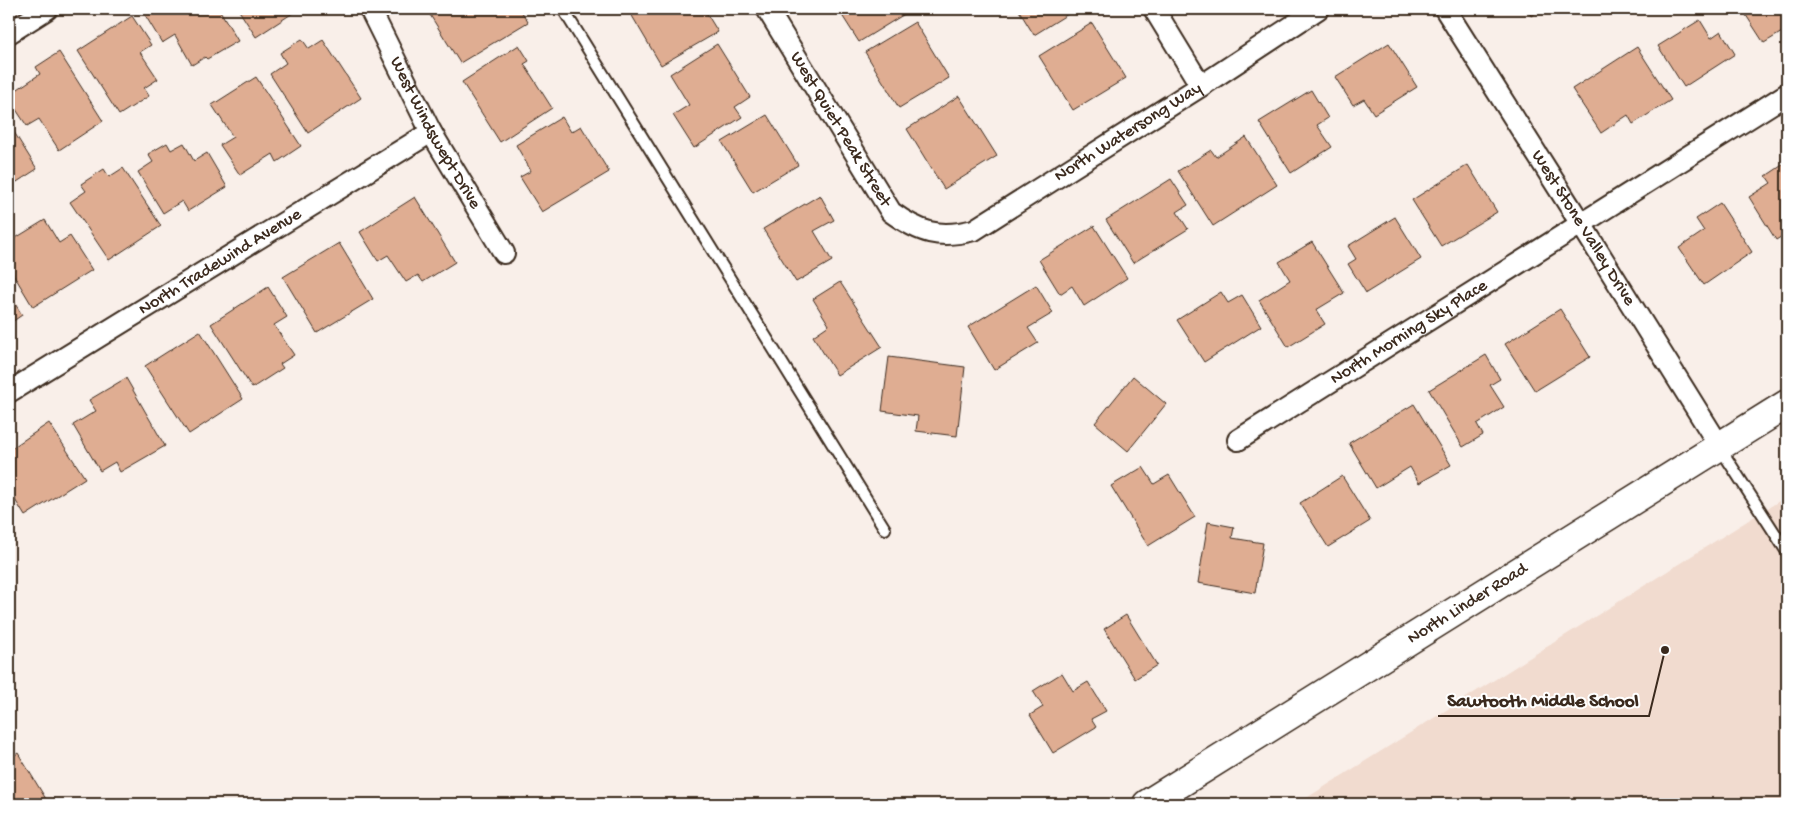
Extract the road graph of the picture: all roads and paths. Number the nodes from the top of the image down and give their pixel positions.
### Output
1 (47, 9) edge
2 (370, 9) edge
3 (562, 9) edge
4 (767, 9) edge
5 (1154, 9) edge
6 (1318, 9) edge
7 (1445, 9) edge
8 (9, 32) edge
9 (1201, 86) junction
10 (1787, 94) edge
11 (431, 132) junction
12 (1582, 224) junction
13 (930, 233) joint
14 (504, 253) dead end
15 (9, 392) edge
16 (1787, 404) edge
17 (1238, 440) dead end
18 (1720, 447) junction
19 (885, 529) dead end
20 (1787, 552) edge
21 (1162, 798) edge

1 - 8 street
2 - 11 street, West Windswept Drive
3 - 19 lane
4 - 13 street, West Quiet Peak Street
5 - 9 street
6 - 9 street, North Watersong Way
7 - 12 street, West Stone Valley Drive
9 - 13 street, North Watersong Way
10 - 12 street, North Morning Sky Place
11 - 14 street, West Windswept Drive
11 - 15 street, North Tradewind Avenue
12 - 17 street, North Morning Sky Place
12 - 18 street, West Stone Valley Drive
16 - 18 main road, North Linder Road
18 - 20 lane
18 - 21 main road, North Linder Road

